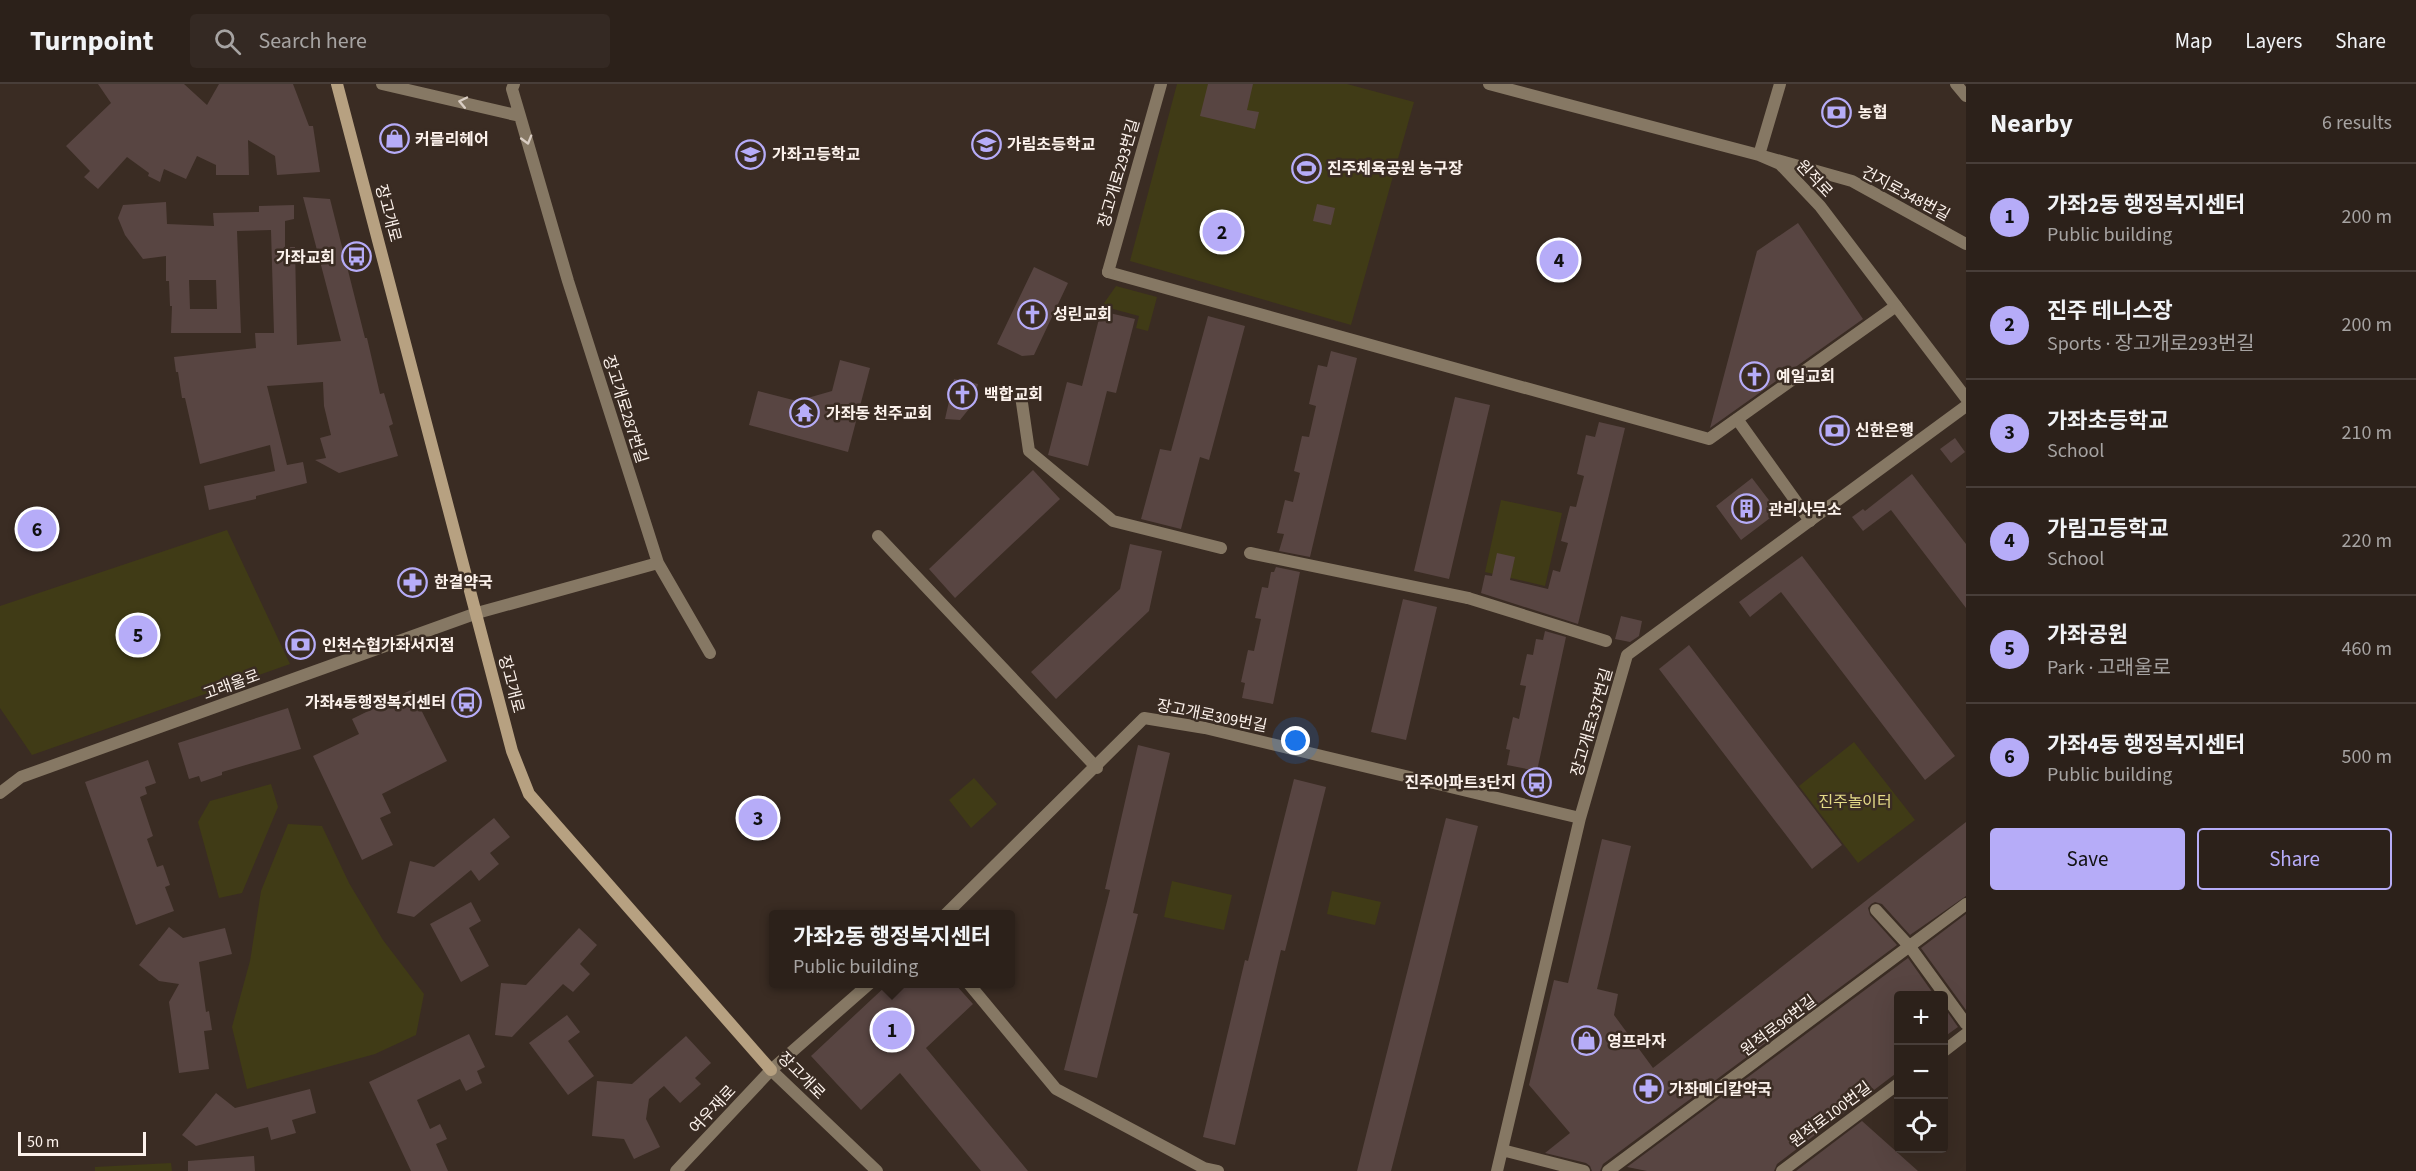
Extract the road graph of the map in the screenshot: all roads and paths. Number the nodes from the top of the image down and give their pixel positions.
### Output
1 (337, 84) edge
2 (382, 84) edge
3 (514, 84) edge
4 (1161, 84) edge
5 (1489, 84) edge
6 (1780, 84) edge
7 (1956, 84) edge
8 (1966, 96) edge
9 (520, 116) junction
10 (1759, 155) junction
11 (1966, 244) edge
12 (1896, 306) junction
13 (1021, 396) dead end
14 (1966, 398) edge
15 (1966, 406) edge
16 (1737, 419) junction
17 (1810, 521) junction
18 (878, 536) dead end
19 (1221, 548) dead end
20 (1250, 553) dead end
21 (657, 563) junction
22 (477, 614) junction
23 (1606, 641) dead end
24 (710, 653) dead end
25 (1097, 768) junction
26 (0, 793) edge
27 (1580, 818) junction
28 (1966, 904) edge
29 (951, 910) edge
30 (1876, 910) dead end
31 (1911, 947) junction
32 (864, 988) edge
33 (972, 988) edge
34 (1966, 1024) edge
35 (1966, 1035) edge
36 (1948, 1048) edge
37 (771, 1070) junction
38 (1894, 1088) edge
39 (1502, 1150) junction
40 (676, 1171) edge
41 (877, 1171) edge
42 (1218, 1171) edge
43 (1497, 1171) edge
44 (1584, 1171) edge
45 (1608, 1171) edge
46 (1782, 1171) edge

1 - 22 main road, 장고개로
9 -> 2 street
3 - 9 street, 장고개로287번길
4 - 16 street, 장고개로293번길
5 - 10 street, 원적로
6 - 10 street
7 - 8 street
9 -> 21 street, 장고개로287번길
10 - 11 street, 건지로348번길
10 - 12 street, 원적로
12 - 14 street, 원적로
12 - 16 street
13 - 19 street
15 - 17 street, 장고개로337번길
16 - 17 street
17 - 27 street, 장고개로337번길
18 - 25 street
20 - 23 street
21 - 22 street
21 - 24 street, 장고개로287번길
22 - 26 street, 고래울로
22 - 37 main road, 장고개로
25 - 27 street, 장고개로309번길
25 - 29 street, 장고개로309번길
27 - 39 street, 장고개로337번길
28 - 31 street, 원적로96번길
30 - 31 street
31 - 34 street
31 - 45 street, 원적로96번길
32 - 37 street
33 - 42 street
35 - 36 street
37 - 40 street, 여우재로
37 - 41 street, 장고개로
38 - 46 street, 원적로100번길
39 - 43 street, 장고개로337번길
39 - 44 street

